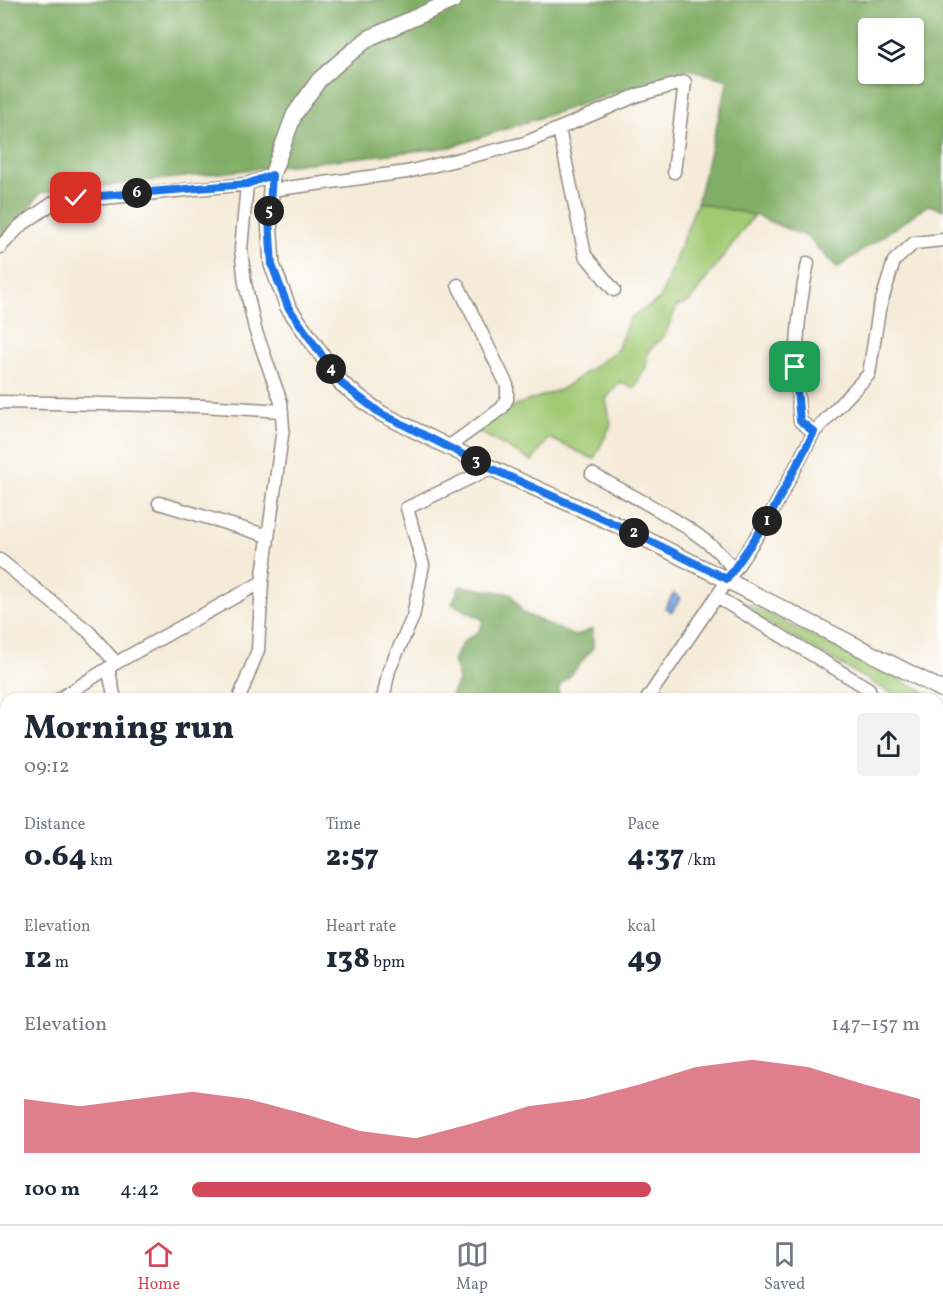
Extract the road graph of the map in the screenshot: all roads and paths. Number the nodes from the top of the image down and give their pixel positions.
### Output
1 (454, 0) edge
2 (559, 129) junction
3 (674, 172) dead end
4 (272, 182) junction
5 (247, 184) junction
6 (943, 240) edge
7 (0, 247) edge
8 (808, 263) dead end
9 (458, 285) dead end
10 (614, 290) dead end
11 (0, 402) edge
12 (282, 411) junction
13 (814, 432) junction
14 (448, 447) junction
15 (490, 468) junction
16 (592, 474) dead end
17 (159, 503) dead end
18 (268, 536) junction
19 (0, 560) edge
20 (730, 575) junction
21 (262, 582) junction
22 (717, 597) junction
23 (112, 666) junction
24 (943, 690) edge
25 (69, 693) edge
26 (114, 693) edge
27 (241, 693) edge
28 (384, 693) edge
29 (651, 693) edge
30 (870, 693) edge

1 - 4 main road
2 - 3 street
2 - 4 street
2 - 10 street
4 - 5 street
4 - 14 main road
5 - 7 street
5 - 12 street
6 - 13 street
8 - 13 street
9 - 14 street
11 - 12 street
12 - 18 street
13 - 20 street
14 - 15 main road
15 - 20 main road
15 - 28 street
16 - 20 street
17 - 18 street
18 - 21 street
19 - 23 street
20 - 22 street
20 - 24 main road
21 - 23 street
21 - 27 street
22 - 29 street
22 - 30 street
23 - 25 street
23 - 26 street

